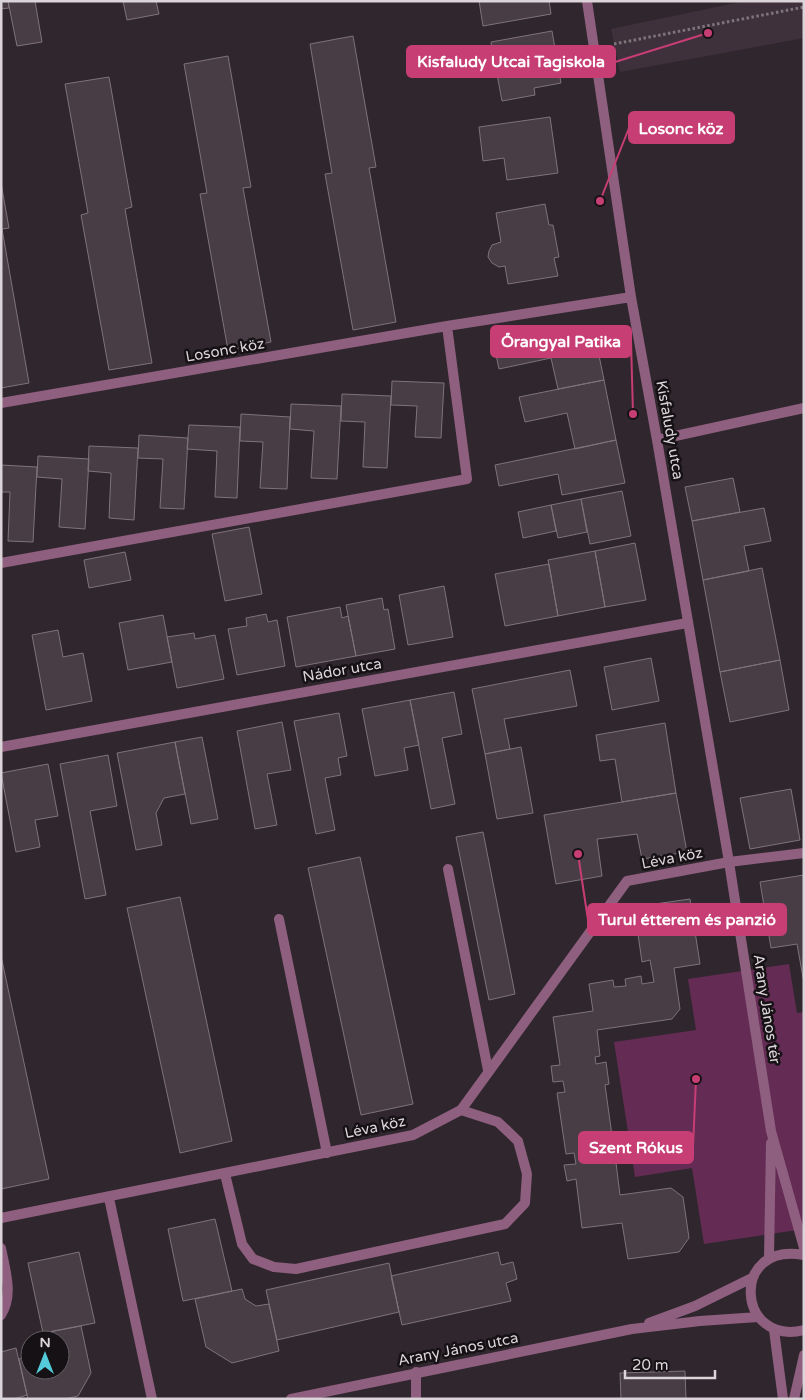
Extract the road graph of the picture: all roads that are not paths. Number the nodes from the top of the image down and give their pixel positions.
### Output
1 (588, 1) edge
2 (631, 297) junction
3 (447, 326) junction
4 (1, 404) edge
5 (804, 408) edge
6 (657, 440) junction
7 (1, 563) edge
8 (687, 623) junction
9 (1, 747) edge
10 (804, 853) edge
11 (728, 862) junction
12 (448, 869) dead end
13 (279, 919) dead end
14 (488, 1070) junction
15 (461, 1110) junction
16 (771, 1131) junction
17 (327, 1153) junction
18 (225, 1174) junction
19 (109, 1198) junction
20 (1, 1218) edge
21 (1, 1248) edge
22 (804, 1248) edge
23 (804, 1254) edge
24 (769, 1257) junction
25 (752, 1278) junction
26 (1, 1315) edge
27 (758, 1317) junction
28 (632, 1329) junction
29 (774, 1330) junction
30 (804, 1330) edge
31 (804, 1355) edge
32 (416, 1372) junction
33 (152, 1399) edge
34 (291, 1399) edge
35 (416, 1399) edge
36 (783, 1399) edge
37 (794, 1399) edge

1 - 2 street, Kisfaludy utca
2 - 3 street, Losonc köz
2 - 6 street, Kisfaludy utca
3 - 4 street, Losonc köz
3 - 7 street
5 - 6 street
6 - 8 street, Kisfaludy utca
8 - 9 street, Nádor utca
8 - 11 street, Kisfaludy utca
10 - 11 street, Léva köz
11 - 14 street, Léva köz
11 - 16 street, Arany János tér
12 - 14 street
13 - 17 street
14 - 15 street, Léva köz
15 - 17 street, Léva köz
15 - 18 street
16 - 22 street, Arany János tér
16 - 24 street, Arany János tér
17 - 18 street, Léva köz
18 - 19 street, Léva köz
19 - 20 street, Léva köz
19 - 33 street
21 - 26 street
23 - 24 street
24 - 25 street
25 - 27 street
25 - 28 street, Arany János utca
27 - 28 street, Arany János utca
27 - 29 street
28 - 32 street, Arany János utca
29 - 30 street
29 - 36 street
31 - 37 street
32 - 34 street, Arany János utca
32 - 35 street

